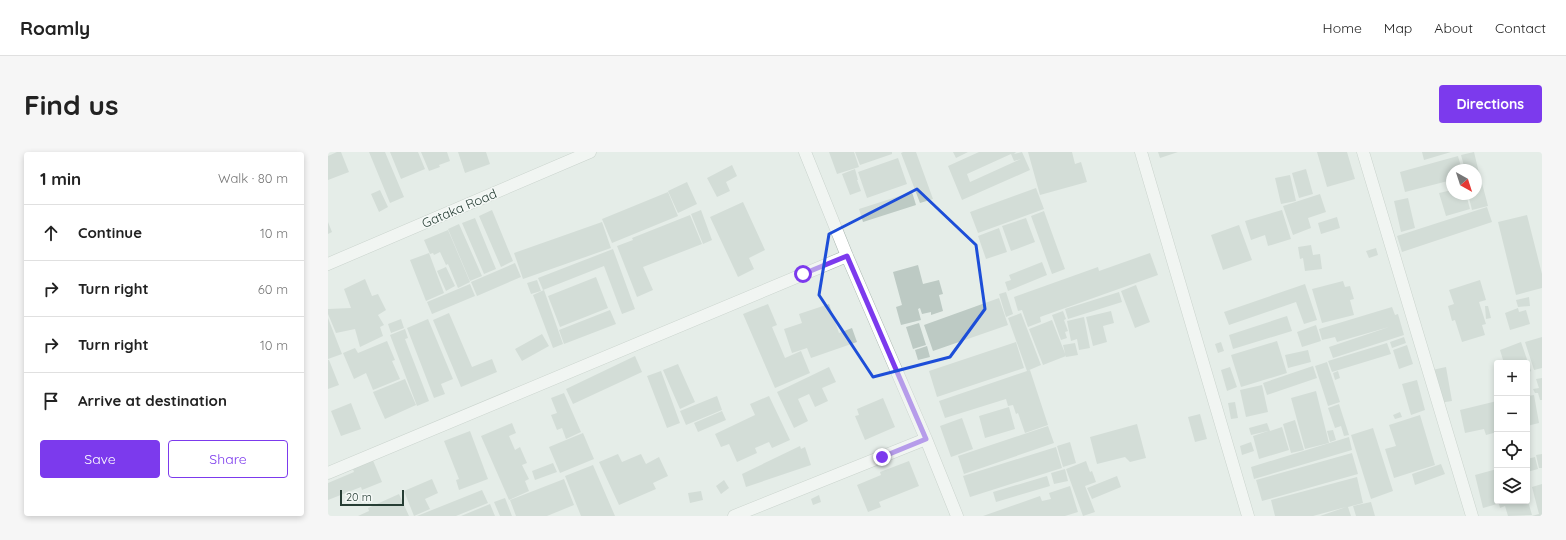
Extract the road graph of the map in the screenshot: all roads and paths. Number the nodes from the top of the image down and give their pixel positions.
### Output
1 (590, 152) edge
2 (805, 152) edge
3 (1141, 152) edge
4 (1363, 152) edge
5 (847, 256) junction
6 (328, 264) edge
7 (926, 439) junction
8 (328, 473) edge
9 (734, 516) edge
10 (957, 516) edge
11 (1248, 516) edge
12 (1472, 516) edge

1 - 6 street, Gataka Road
2 - 5 street
3 - 11 street
4 - 12 street
5 - 7 street
5 - 8 street
7 - 9 street
7 - 10 street

